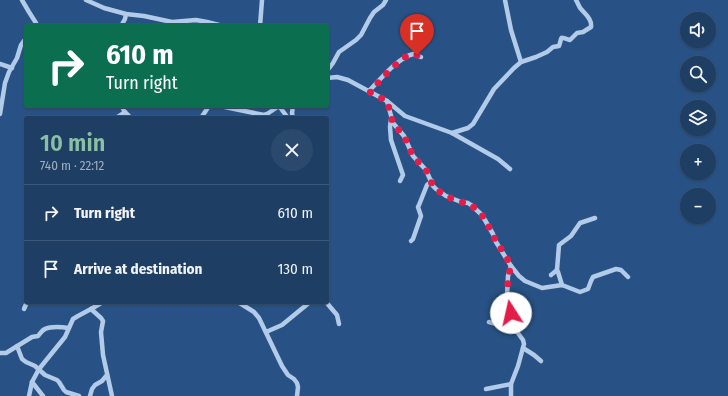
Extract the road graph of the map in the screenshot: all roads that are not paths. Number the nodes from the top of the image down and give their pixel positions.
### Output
1 (22, 0) edge
2 (88, 0) edge
3 (262, 0) edge
4 (386, 0) edge
5 (505, 0) edge
6 (576, 0) edge
7 (126, 14) junction
8 (36, 24) edge
9 (122, 24) edge
10 (215, 24) edge
11 (260, 24) edge
12 (24, 41) edge
13 (422, 57) dead end
14 (521, 62) junction
15 (0, 64) edge
16 (12, 68) junction
17 (329, 68) edge
18 (329, 78) edge
19 (370, 92) junction
20 (387, 101) junction
21 (122, 108) edge
22 (234, 108) edge
23 (276, 108) edge
24 (125, 112) junction
25 (0, 114) edge
26 (119, 116) edge
27 (129, 116) edge
28 (391, 117) junction
29 (452, 133) junction
30 (510, 169) dead end
31 (400, 181) dead end
32 (432, 181) junction
33 (595, 218) dead end
34 (411, 241) dead end
35 (511, 266) junction
36 (557, 270) junction
37 (551, 275) dead end
38 (628, 277) dead end
39 (562, 285) junction
40 (26, 304) edge
41 (100, 304) edge
42 (241, 304) edge
43 (307, 304) edge
44 (328, 304) edge
45 (24, 309) dead end
46 (91, 309) junction
47 (489, 322) dead end
48 (339, 324) dead end
49 (68, 328) junction
50 (515, 329) junction
51 (266, 332) junction
52 (16, 346) junction
53 (523, 348) junction
54 (0, 353) edge
55 (541, 361) dead end
56 (39, 369) junction
57 (107, 375) junction
58 (32, 382) junction
59 (511, 384) junction
60 (486, 389) dead end
61 (29, 396) edge
62 (42, 396) edge
63 (79, 396) edge
64 (90, 396) edge
65 (112, 396) edge
66 (297, 396) edge
67 (511, 396) edge

1 - 8 street
2 - 7 street
3 - 11 street
4 - 17 street
5 - 14 street
6 - 14 street
7 - 9 street
7 - 10 street
12 - 16 street
13 - 19 street
14 - 29 street
15 - 16 street
16 - 25 street
18 - 19 street
19 - 20 street
20 - 28 street
20 - 29 street
21 - 24 street
22 - 23 street
24 - 26 street
24 - 27 street
28 - 31 street
28 - 32 street
29 - 30 street
32 - 34 street
32 - 35 street
33 - 36 street
35 - 39 street
35 - 50 street
36 - 37 street
36 - 39 street
38 - 39 street
40 - 45 street
41 - 46 street
42 - 51 street
43 - 51 street
44 - 48 street
46 - 49 street
46 - 57 street
47 - 50 street
49 - 52 street
49 - 56 street
50 - 53 street
51 - 66 street
52 - 54 street
52 - 56 street
53 - 55 street
53 - 59 street
56 - 58 street
56 - 63 street
57 - 64 street
57 - 65 street
58 - 61 street
58 - 62 street
59 - 60 street
59 - 67 street

